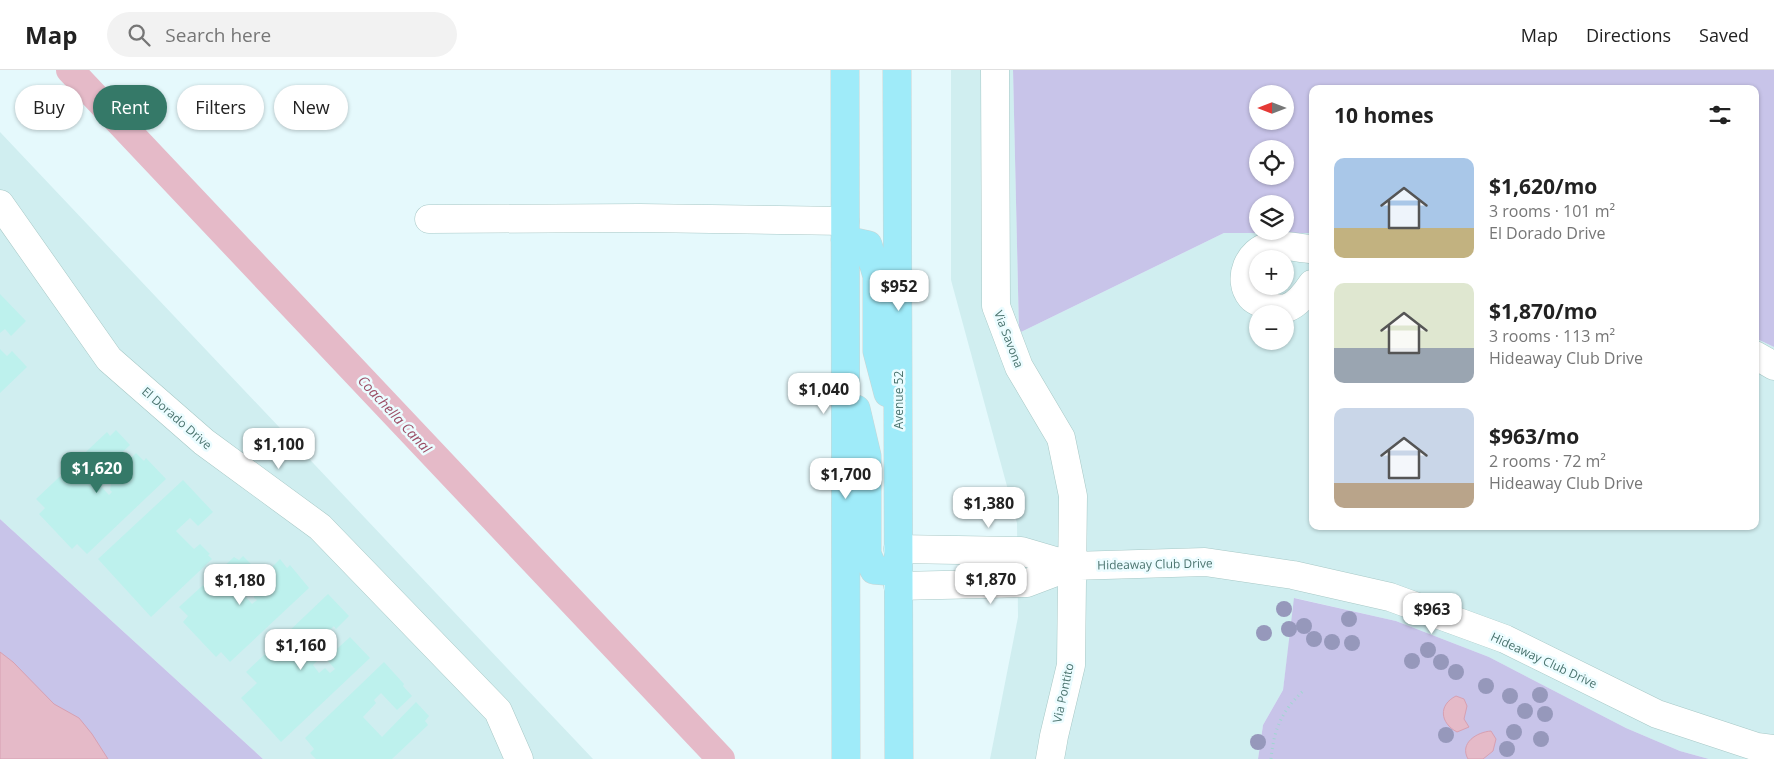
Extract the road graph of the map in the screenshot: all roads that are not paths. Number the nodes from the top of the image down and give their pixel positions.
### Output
1 (844, 70) edge
2 (897, 70) edge
3 (995, 70) edge
4 (0, 204) edge
5 (429, 219) dead end
6 (845, 230) junction
7 (1309, 249) edge
8 (1309, 287) edge
9 (1759, 357) edge
10 (1774, 366) edge
11 (846, 368) junction
12 (898, 436) junction
13 (1072, 566) junction
14 (898, 569) junction
15 (1774, 750) edge
16 (519, 759) edge
17 (846, 759) edge
18 (899, 759) edge
19 (1050, 759) edge

1 - 6 main road
2 - 12 main road, Avenue 52
3 - 13 street, Via Savona
4 - 16 street, El Dorado Drive
5 - 6 street
6 - 11 main road
6 - 12 main road
7 - 8 street
9 - 10 street
11 - 14 main road
11 - 17 main road
12 - 14 main road, Avenue 52
13 - 14 street, Hideaway Club Drive
13 - 14 street, Hideaway Club Drive
13 - 15 street, Hideaway Club Drive
13 - 19 street, Via Pontito
14 - 18 main road, Avenue 52

